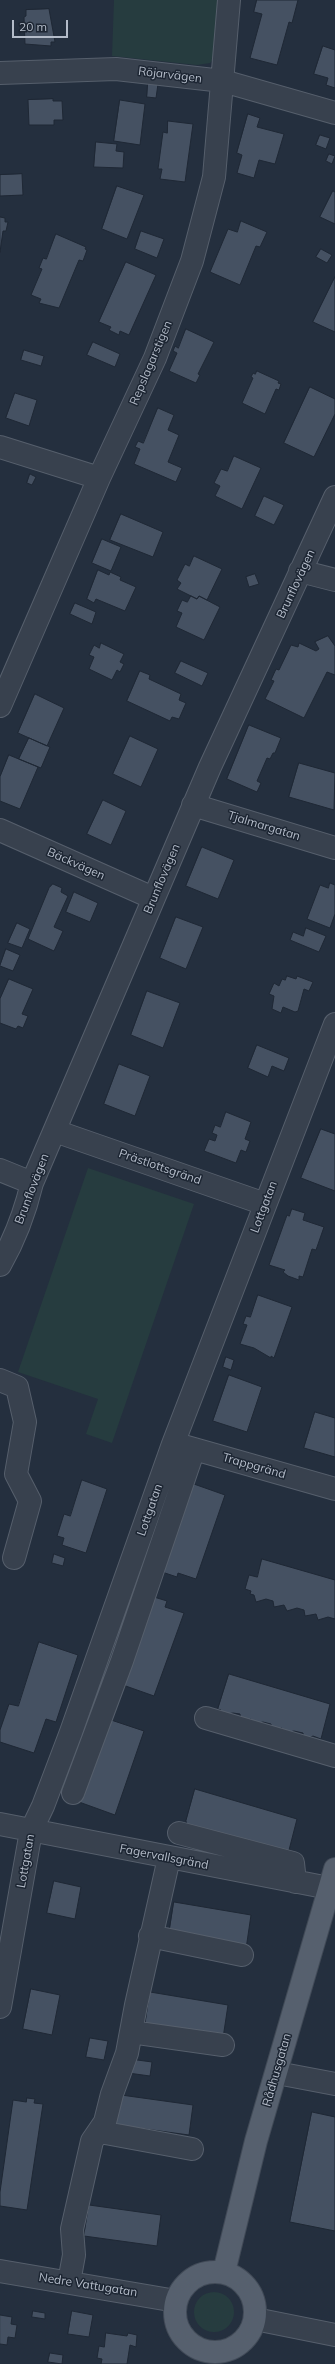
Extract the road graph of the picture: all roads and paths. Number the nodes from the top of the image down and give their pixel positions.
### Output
1 (229, 0) edge
2 (0, 73) edge
3 (223, 81) junction
4 (335, 113) edge
5 (0, 447) edge
6 (99, 478) junction
7 (335, 497) edge
8 (300, 571) junction
9 (335, 580) edge
10 (0, 706) edge
11 (193, 805) junction
12 (0, 830) edge
13 (335, 848) edge
14 (153, 898) junction
15 (335, 1024) edge
16 (56, 1131) junction
17 (0, 1170) edge
18 (32, 1183) junction
19 (265, 1204) junction
20 (0, 1265) edge
21 (0, 1380) edge
22 (173, 1444) junction
23 (194, 1449) junction
24 (335, 1489) edge
25 (14, 1558) dead end
26 (206, 1718) dead end
27 (335, 1756) edge
28 (73, 1793) dead end
29 (0, 1824) edge
30 (31, 1831) junction
31 (179, 1833) dead end
32 (169, 1858) junction
33 (332, 1878) edge
34 (295, 1882) junction
35 (150, 1936) junction
36 (242, 1954) dead end
37 (0, 2006) edge
38 (131, 2032) junction
39 (223, 2045) dead end
40 (277, 2072) junction
41 (335, 2084) edge
42 (100, 2132) junction
43 (192, 2149) dead end
44 (0, 2271) edge
45 (224, 2272) junction
46 (69, 2282) junction
47 (176, 2301) junction
48 (255, 2319) junction
49 (335, 2335) edge
50 (208, 2358) edge

1 - 3 street, Repslagarstigen
2 - 3 street, Röjarvägen
3 - 4 street, Röjarvägen
3 - 6 street, Repslagarstigen
5 - 6 street
6 - 10 street, Repslagarstigen
7 - 8 street, Brunflovägen
8 - 9 street
8 - 11 street, Brunflovägen
11 - 13 street, Tjalmargatan
11 - 14 street, Brunflovägen
12 - 14 street, Bäckvägen
14 - 16 street, Brunflovägen
15 - 19 street, Lottgatan
16 - 18 street, Brunflovägen
16 - 19 street, Prästlottsgränd
17 - 18 street
18 - 20 street, Brunflovägen
19 - 22 street, Lottgatan
21 - 25 street
22 - 23 street, Trappgränd
22 - 30 street, Lottgatan
23 - 24 street, Trappgränd
23 - 28 street
26 - 27 street
29 - 30 street, Fagervallsgränd
30 - 32 street, Fagervallsgränd
30 - 37 street, Lottgatan
31 - 34 street
32 - 34 street, Fagervallsgränd
32 - 35 street
33 - 34 street, Fagervallsgränd
33 - 40 main road, Rådhusgatan
35 - 36 street
35 - 38 street
38 - 39 street
38 - 42 street
40 - 41 street
40 - 45 main road, Rådhusgatan
42 - 43 street
42 - 46 street
44 - 46 street, Nedre Vattugatan
45 - 47 main road
45 - 48 main road
46 - 47 street, Nedre Vattugatan
47 - 50 main road
48 - 49 street
48 - 50 main road

